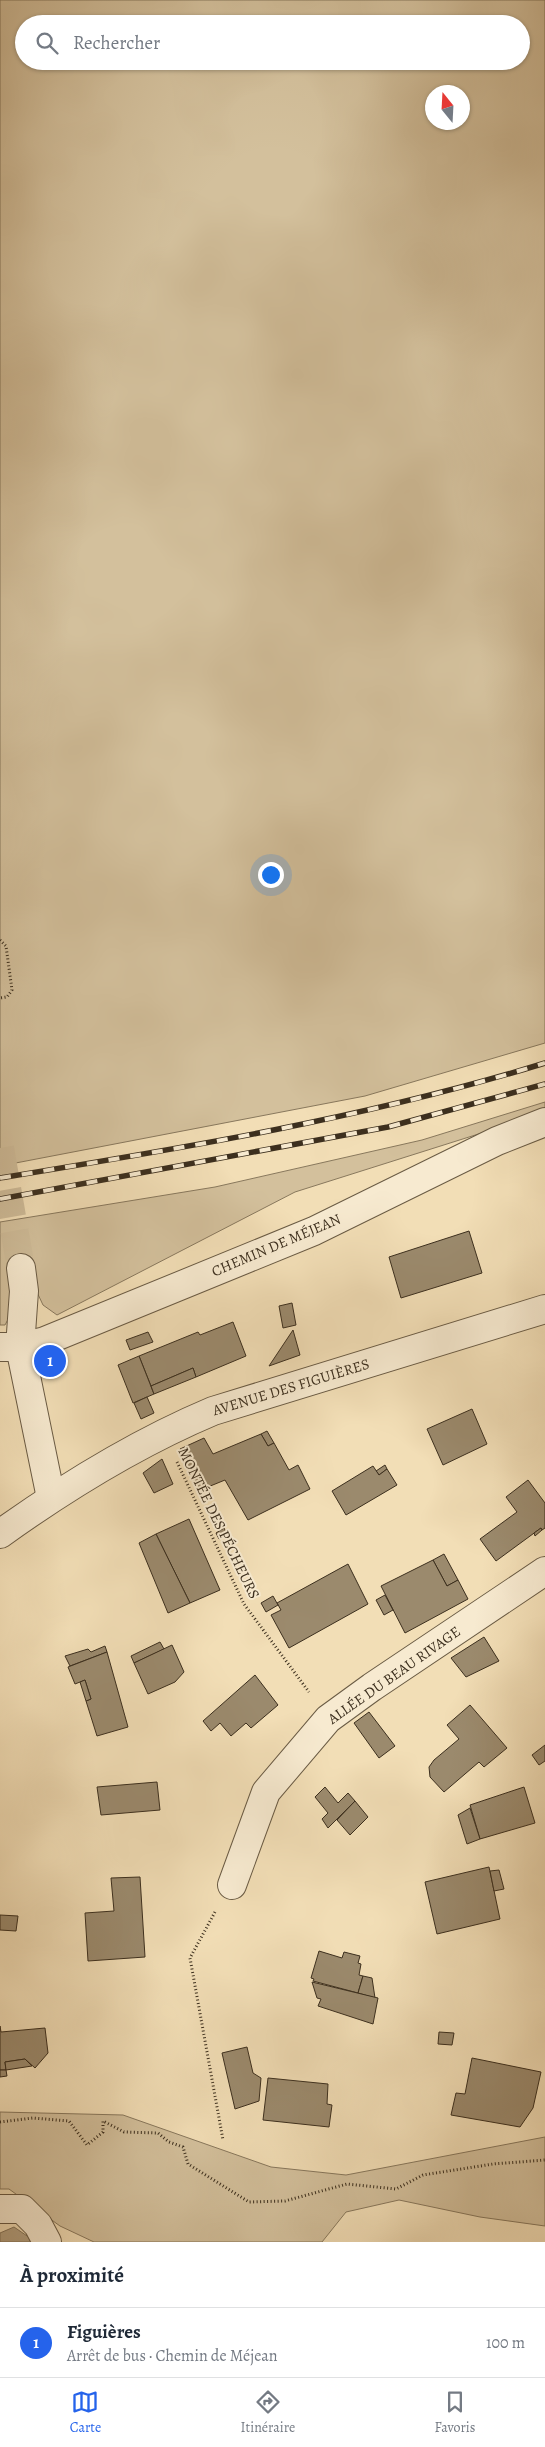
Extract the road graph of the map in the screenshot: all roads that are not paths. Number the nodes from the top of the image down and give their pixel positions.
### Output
1 (545, 1122) edge
2 (21, 1268) tunnel mouth
3 (545, 1309) edge
4 (10, 1347) edge
5 (51, 1498) junction
6 (0, 1534) edge
7 (545, 1571) edge
8 (232, 1885) road end
9 (0, 2209) edge
10 (47, 2242) edge

1 - 4 street, CHEMIN DE MÉJEAN
2 - 4 street
3 - 5 street, AVENUE DES FIGUIÈRES
4 - 5 street
5 - 6 street, AVENUE DES FIGUIÈRES
7 - 8 street, ALLÉE DU BEAU RIVAGE
9 - 10 street

